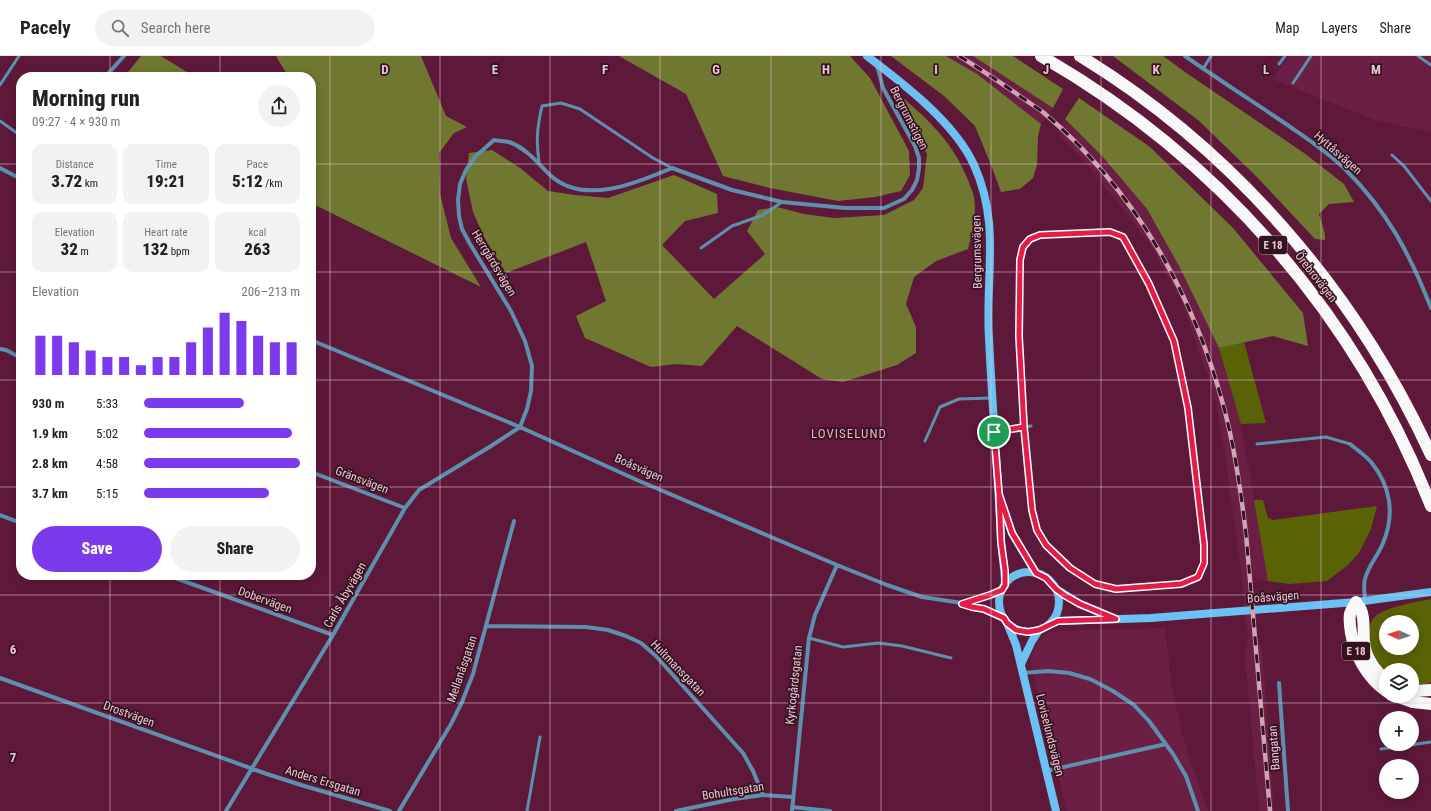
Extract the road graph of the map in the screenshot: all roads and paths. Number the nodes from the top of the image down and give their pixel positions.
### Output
1 (19, 56) edge
2 (124, 56) edge
3 (867, 56) edge
4 (1041, 56) edge
5 (1080, 56) edge
6 (1185, 56) edge
7 (1211, 56) edge
8 (1285, 56) edge
9 (1311, 56) edge
10 (1418, 56) edge
11 (876, 63) junction
12 (1279, 64) dead end
13 (1431, 65) edge
14 (1203, 69) junction
15 (110, 72) edge
16 (1293, 83) dead end
17 (0, 85) edge
18 (0, 121) edge
19 (16, 132) edge
20 (1392, 155) dead end
21 (539, 162) junction
22 (0, 168) edge
23 (672, 168) junction
24 (16, 176) edge
25 (1431, 201) edge
26 (782, 202) junction
27 (701, 248) dead end
28 (1431, 308) edge
29 (316, 342) edge
30 (0, 349) edge
31 (16, 355) edge
32 (992, 398) junction
33 (1031, 426) dead end
34 (520, 427) junction
35 (1024, 427) junction
36 (994, 432) junction
37 (925, 441) dead end
38 (1257, 444) dead end
39 (1350, 444) joint
40 (1431, 455) edge
41 (316, 474) edge
42 (999, 494) junction
43 (1431, 506) edge
44 (405, 508) junction
45 (0, 515) edge
46 (16, 521) edge
47 (514, 521) dead end
48 (837, 565) junction
49 (1036, 573) junction
50 (181, 580) edge
51 (1003, 587) junction
52 (1056, 589) junction
53 (1431, 592) edge
54 (1360, 602) junction
55 (962, 604) junction
56 (1116, 619) junction
57 (1005, 620) junction
58 (1049, 624) junction
59 (487, 626) junction
60 (1039, 630) junction
61 (333, 635) junction
62 (809, 638) junction
63 (951, 658) dead end
64 (1021, 664) junction
65 (1022, 673) junction
66 (1379, 674) edge
67 (0, 678) edge
68 (1279, 683) dead end
69 (1379, 686) edge
70 (1431, 690) edge
71 (1419, 691) edge
72 (1419, 703) edge
73 (1431, 704) edge
74 (540, 737) dead end
75 (1431, 742) edge
76 (1166, 744) junction
77 (1419, 744) edge
78 (251, 768) junction
79 (1046, 771) junction
80 (763, 795) junction
81 (793, 797) junction
82 (792, 809) edge
83 (226, 811) edge
84 (390, 811) edge
85 (399, 811) edge
86 (527, 811) edge
87 (676, 811) edge
88 (830, 811) edge
89 (1056, 811) edge
90 (1198, 811) edge
91 (1288, 811) edge

1 - 17 lane
2 - 15 street
3 - 11 street, Bergrumsvägen
4 - 43 highway, Örebrovägen / E 18
5 - 40 highway, Örebrovägen / E 18
6 - 14 street, Hyttåsvägen
7 - 14 lane
8 - 12 lane
9 - 16 lane
10 - 13 lane
11 - 26 street, Bergrumstigen
11 - 32 street, Bergrumsvägen
14 - 28 street, Hyttåsvägen
18 - 19 lane
20 - 25 lane
21 - 23 street, Herrgårdsvägen
21 - 23 lane
21 - 34 street, Herrgårdsvägen
22 - 24 street
23 - 26 street
26 - 27 lane
29 - 34 street, Boåsvägen
30 - 31 street
32 - 36 street, Bergrumsvägen
32 - 37 lane
33 - 35 lane
34 - 44 street, Carls Åbyvägen
34 - 48 street, Boåsvägen
35 - 35 lane
35 - 36 lane
36 - 42 street, Bergrumsvägen
38 - 39 lane
39 - 54 street
41 - 44 street, Gränsvägen
42 - 49 street, Bergrumsvägen
42 - 51 street, Bergrumsvägen
44 - 61 street, Carls Åbyvägen
45 - 46 street
47 - 59 street, Mellanåsgatan
48 - 55 street, Boåsvägen
48 - 62 street, Kyrkogårdsgatan
49 - 51 street
49 - 52 street
50 - 61 street, Dobervägen
51 - 55 street, Boåsvägen
51 - 57 street
52 - 56 street, Boåsvägen
52 - 58 street
53 - 54 street, Boåsvägen
54 - 56 street, Boåsvägen
54 - 66 highway, E 18
54 - 69 highway, E 18
55 - 57 street, Boåsvägen
56 - 58 street, Boåsvägen
57 - 60 street
57 - 64 street, Loviselundsvägen
58 - 60 street
59 - 80 street, Hultmansgatan
59 - 85 street, Mellanåsgatan
60 - 64 street
61 - 78 street, Carls Åbyvägen
62 - 63 lane
62 - 81 street, Kyrkogårdsgatan
64 - 65 street, Loviselundsvägen
65 - 76 street
65 - 79 street, Loviselundsvägen
67 - 78 street, Drostvägen
68 - 91 street, Bangatan
70 - 71 highway
72 - 73 highway
74 - 86 lane
75 - 77 lane
76 - 79 street
76 - 90 street
78 - 83 street, Carls Åbyvägen
78 - 84 street, Anders Ersgatan
79 - 89 street, Loviselundsvägen
80 - 81 street, Bohultsgatan
80 - 87 street, Bohultsgatan
81 - 82 street, Kyrkogårdsgatan
82 - 88 street

